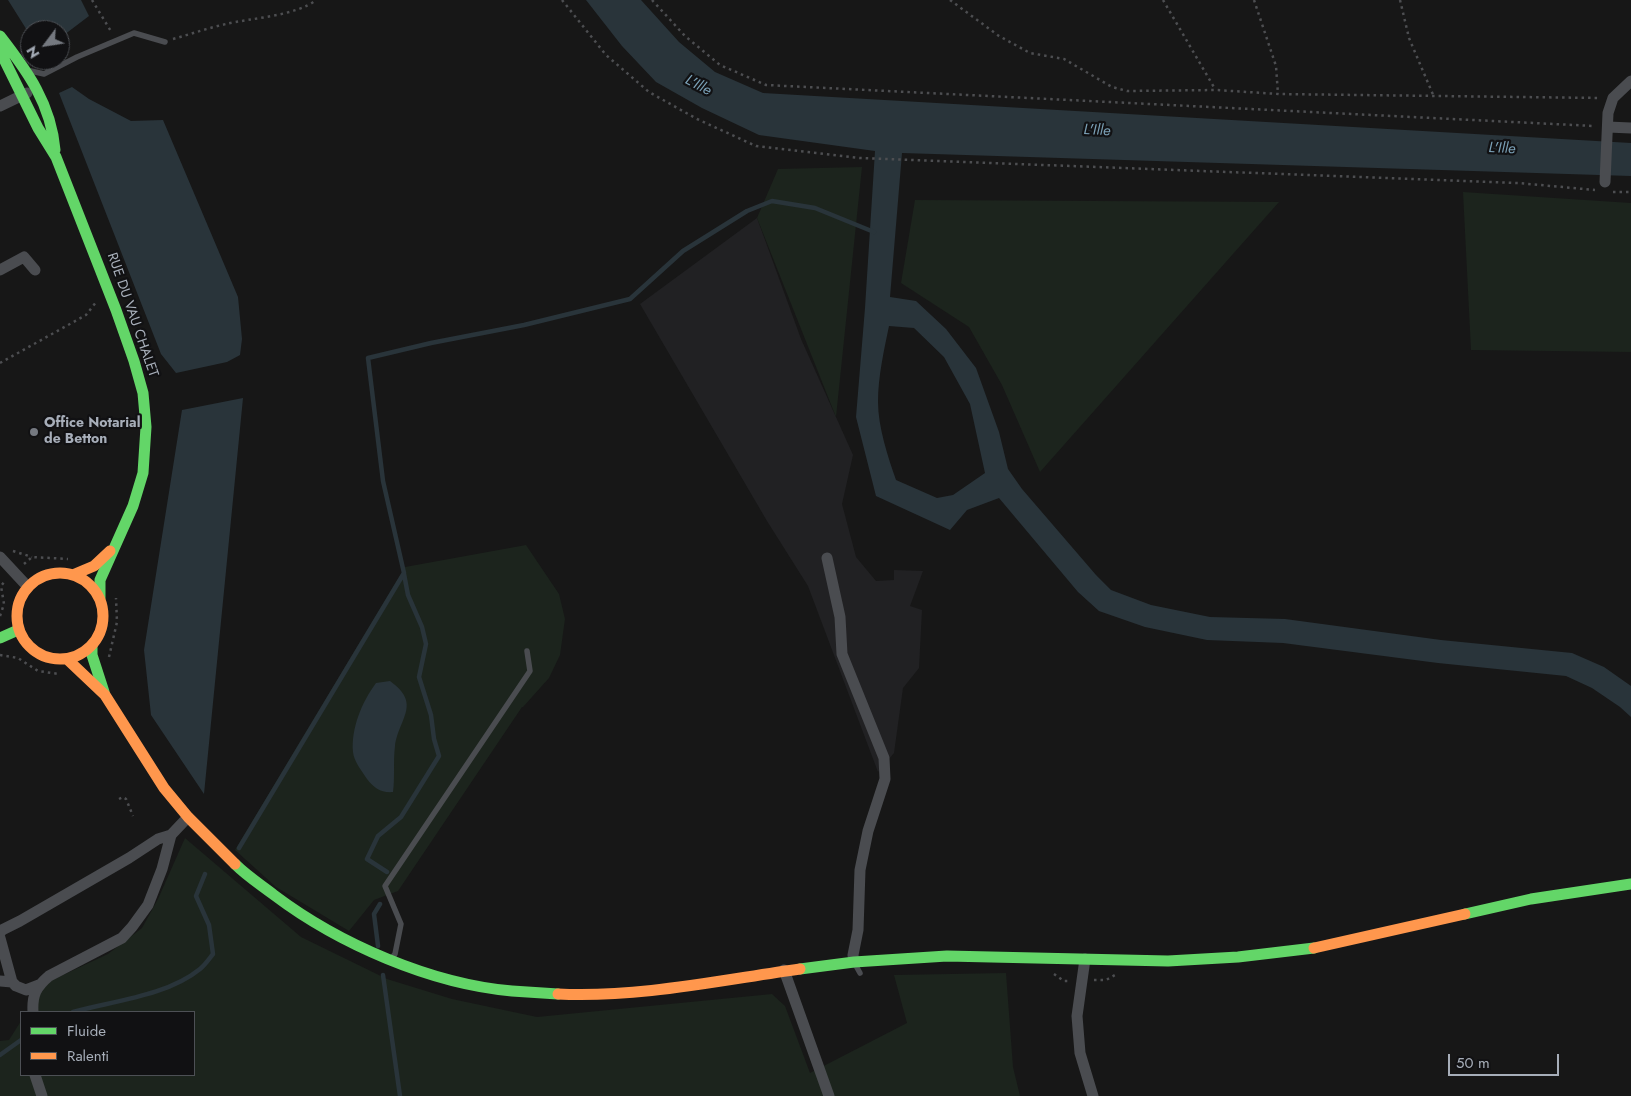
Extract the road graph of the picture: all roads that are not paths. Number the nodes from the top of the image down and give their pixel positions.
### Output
1 (0, 36) edge
2 (165, 42) road end
3 (0, 51) edge
4 (20, 61) edge
5 (70, 61) edge
6 (27, 70) junction
7 (52, 70) edge
8 (10, 80) junction
9 (1631, 81) edge
10 (37, 89) junction
11 (23, 95) junction
12 (0, 106) edge
13 (1631, 128) edge
14 (1608, 131) junction
15 (56, 157) junction
16 (1604, 187) road end
17 (0, 270) edge
18 (35, 270) dead end
19 (117, 545) junction
20 (4, 553) edge
21 (827, 558) dead end
22 (75, 574) junction
23 (27, 586) junction
24 (100, 598) junction
25 (18, 630) junction
26 (0, 638) edge
27 (92, 646) junction
28 (527, 650) dead end
29 (67, 659) junction
30 (105, 695) junction
31 (188, 817) junction
32 (171, 835) junction
33 (1631, 884) edge
34 (0, 933) edge
35 (0, 938) edge
36 (1085, 959) junction
37 (391, 960) junction
38 (854, 962) junction
39 (784, 970) junction
40 (860, 973) dead end
41 (6, 981) edge
42 (39, 985) junction
43 (33, 1011) edge
44 (35, 1076) edge
45 (42, 1096) edge
46 (829, 1096) edge
47 (1093, 1096) edge

1 - 4 main road, RUE DU VAU CHALET
2 - 5 lane
3 - 8 main road, RUE DU VAU CHALET
6 - 7 lane
6 - 8 lane
6 - 10 main road, RUE DU VAU CHALET
8 - 11 main road, RUE DU VAU CHALET
9 - 14 street
10 - 11 street
10 - 15 main road, RUE DU VAU CHALET
11 - 12 street
11 - 15 main road, RUE DU VAU CHALET
13 - 14 street
14 - 16 street
15 - 19 main road, RUE DU VAU CHALET
17 - 18 street
19 - 22 main road, RUE DU VAU CHALET
19 - 24 main road, RUE DU VAU CHALET
20 - 23 street
21 - 38 street
22 - 23 main road
22 - 24 main road
23 - 25 main road
24 - 27 main road
25 - 26 main road
25 - 29 main road
27 - 29 main road
27 - 30 main road
28 - 37 lane
29 - 30 main road
30 - 31 main road
31 - 32 street
31 - 37 main road
32 - 34 street
32 - 42 street
33 - 36 main road
35 - 41 street
36 - 38 main road
36 - 47 street
37 - 39 main road
38 - 39 main road
38 - 40 lane
39 - 46 street
41 - 42 street
42 - 43 street
44 - 45 street

